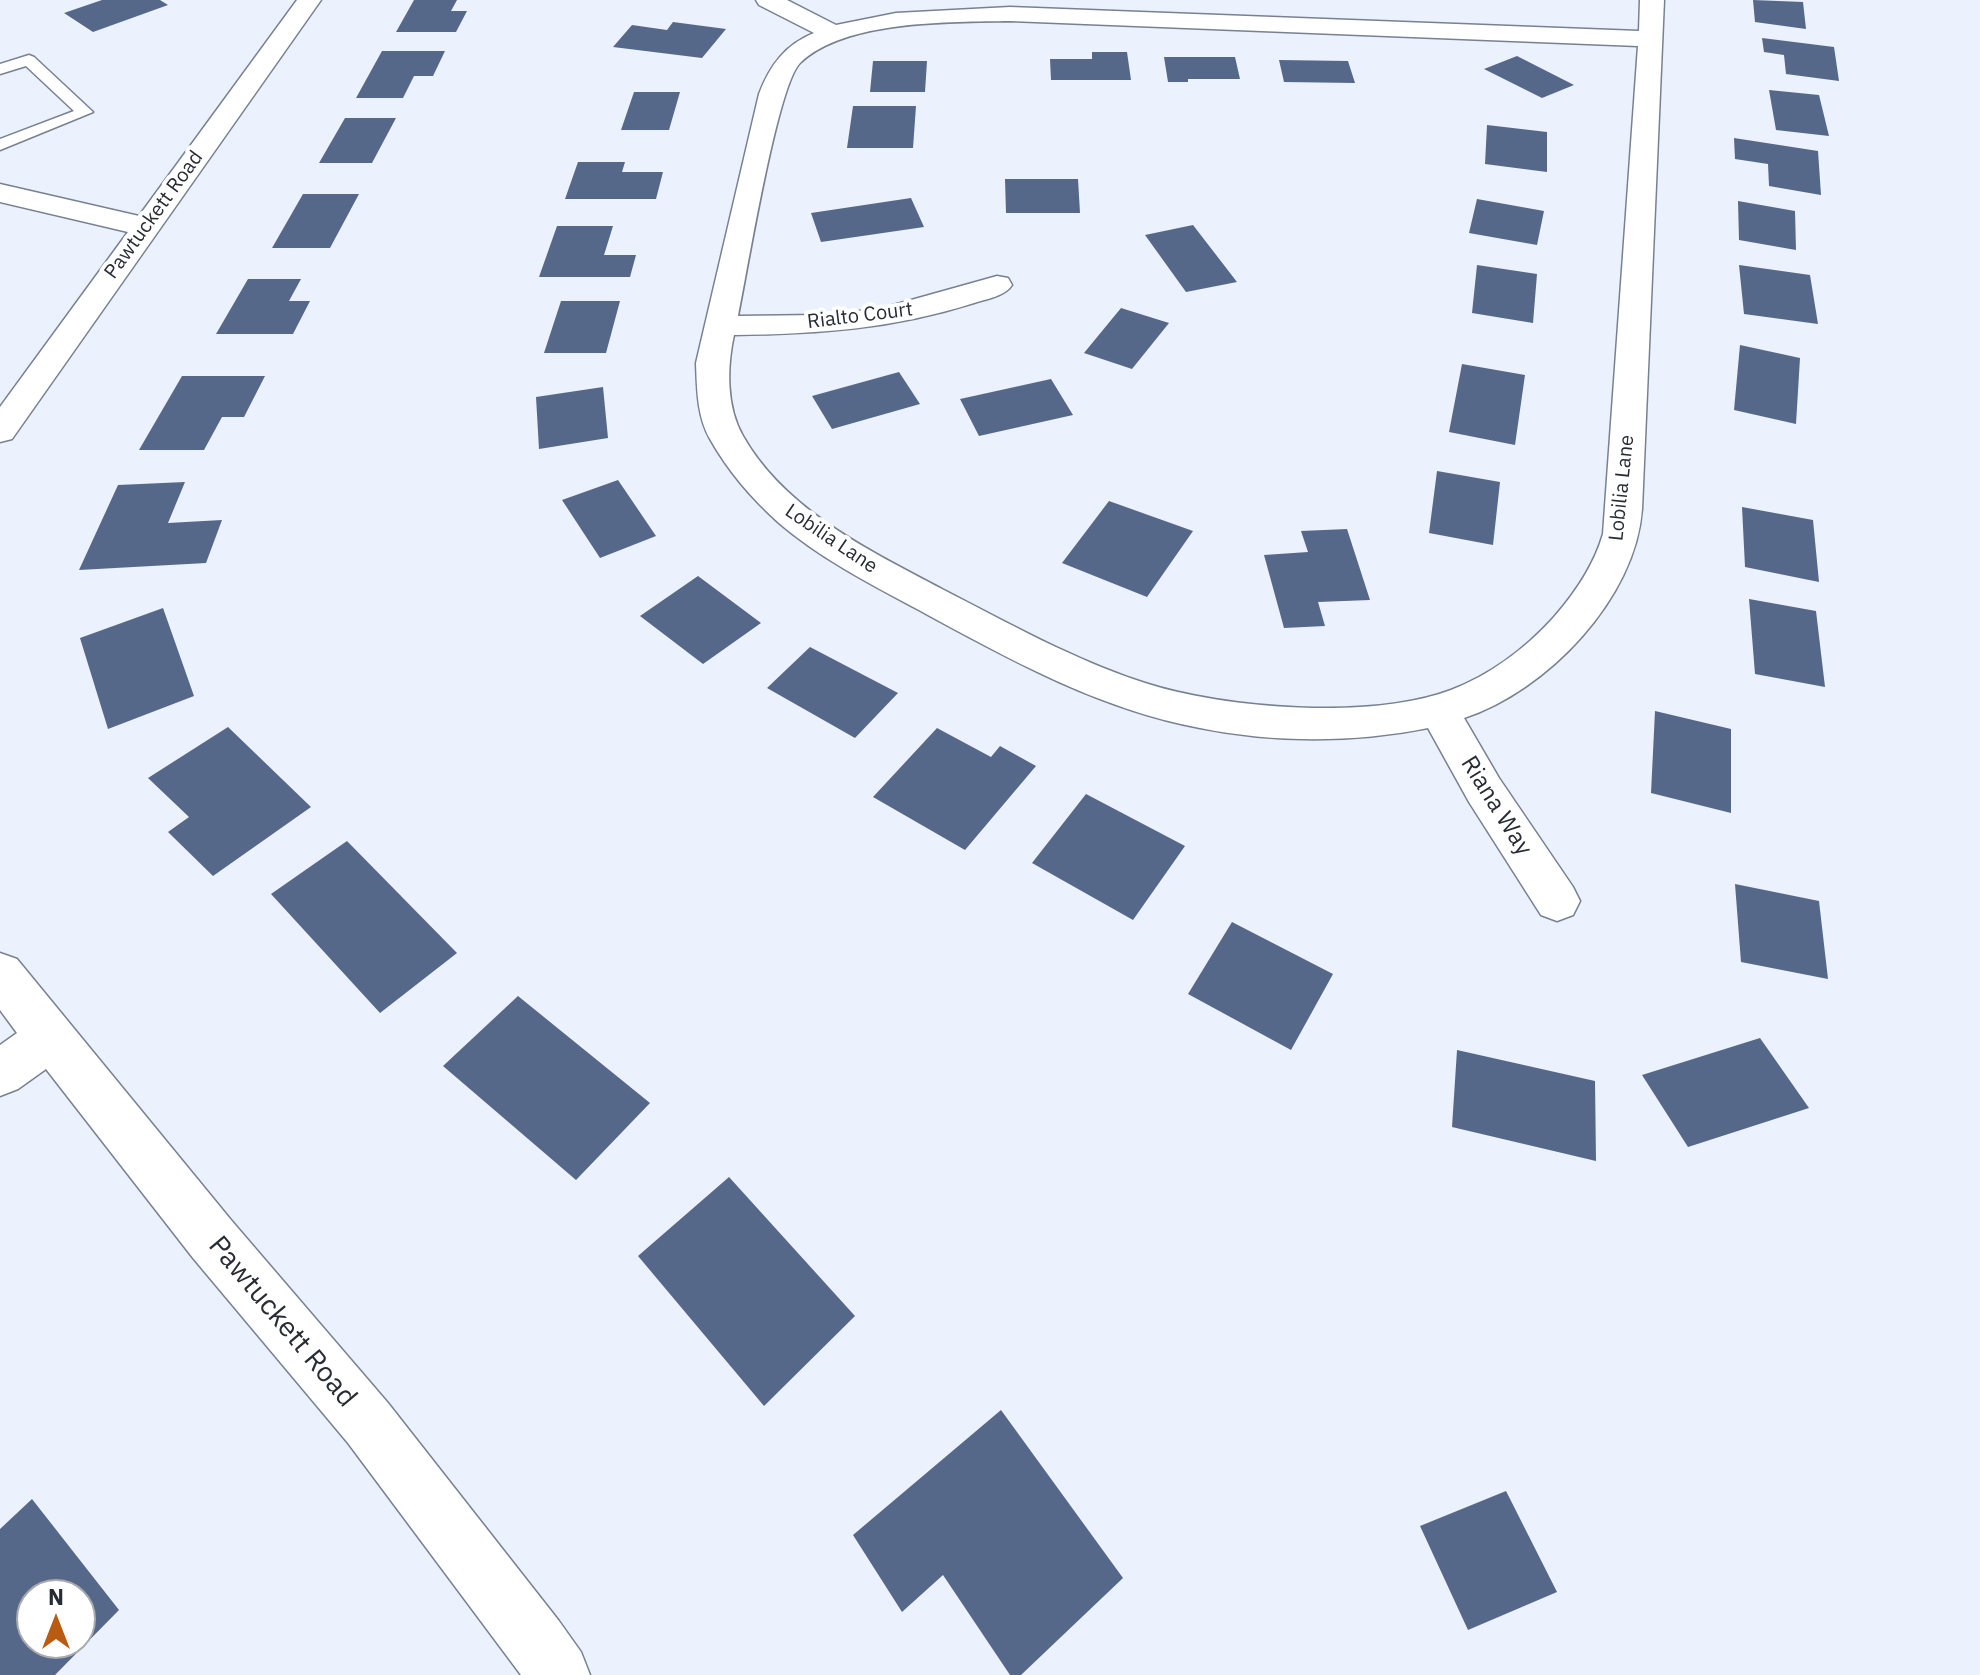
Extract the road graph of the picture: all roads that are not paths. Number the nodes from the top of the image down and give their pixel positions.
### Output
1 (309, 0) edge
2 (768, 0) edge
3 (1652, 0) edge
4 (1050, 8) edge
5 (836, 35) junction
6 (1651, 39) junction
7 (0, 69) edge
8 (0, 145) edge
9 (0, 193) edge
10 (146, 227) junction
11 (997, 285) dead end
12 (719, 326) junction
13 (11, 400) edge
14 (0, 431) edge
15 (1439, 710) junction
16 (1557, 901) dead end
17 (0, 974) edge
18 (50, 1038) junction
19 (0, 1073) edge
20 (558, 1675) edge

1 - 10 street, Pawtuckett Road
2 - 5 street
3 - 6 street, Lobilia Lane
4 - 5 street, Lobilia Lane
4 - 6 street, Lobilia Lane
5 - 12 street, Lobilia Lane
6 - 15 street, Lobilia Lane
7 - 8 lane
9 - 10 street
10 - 13 street, Pawtuckett Road
11 - 12 street, Rialto Court
12 - 15 street, Lobilia Lane
13 - 14 street, Pawtuckett Road
15 - 16 street, Riana Way
17 - 18 street, Pawtuckett Road
18 - 19 street
18 - 20 street, Pawtuckett Road

